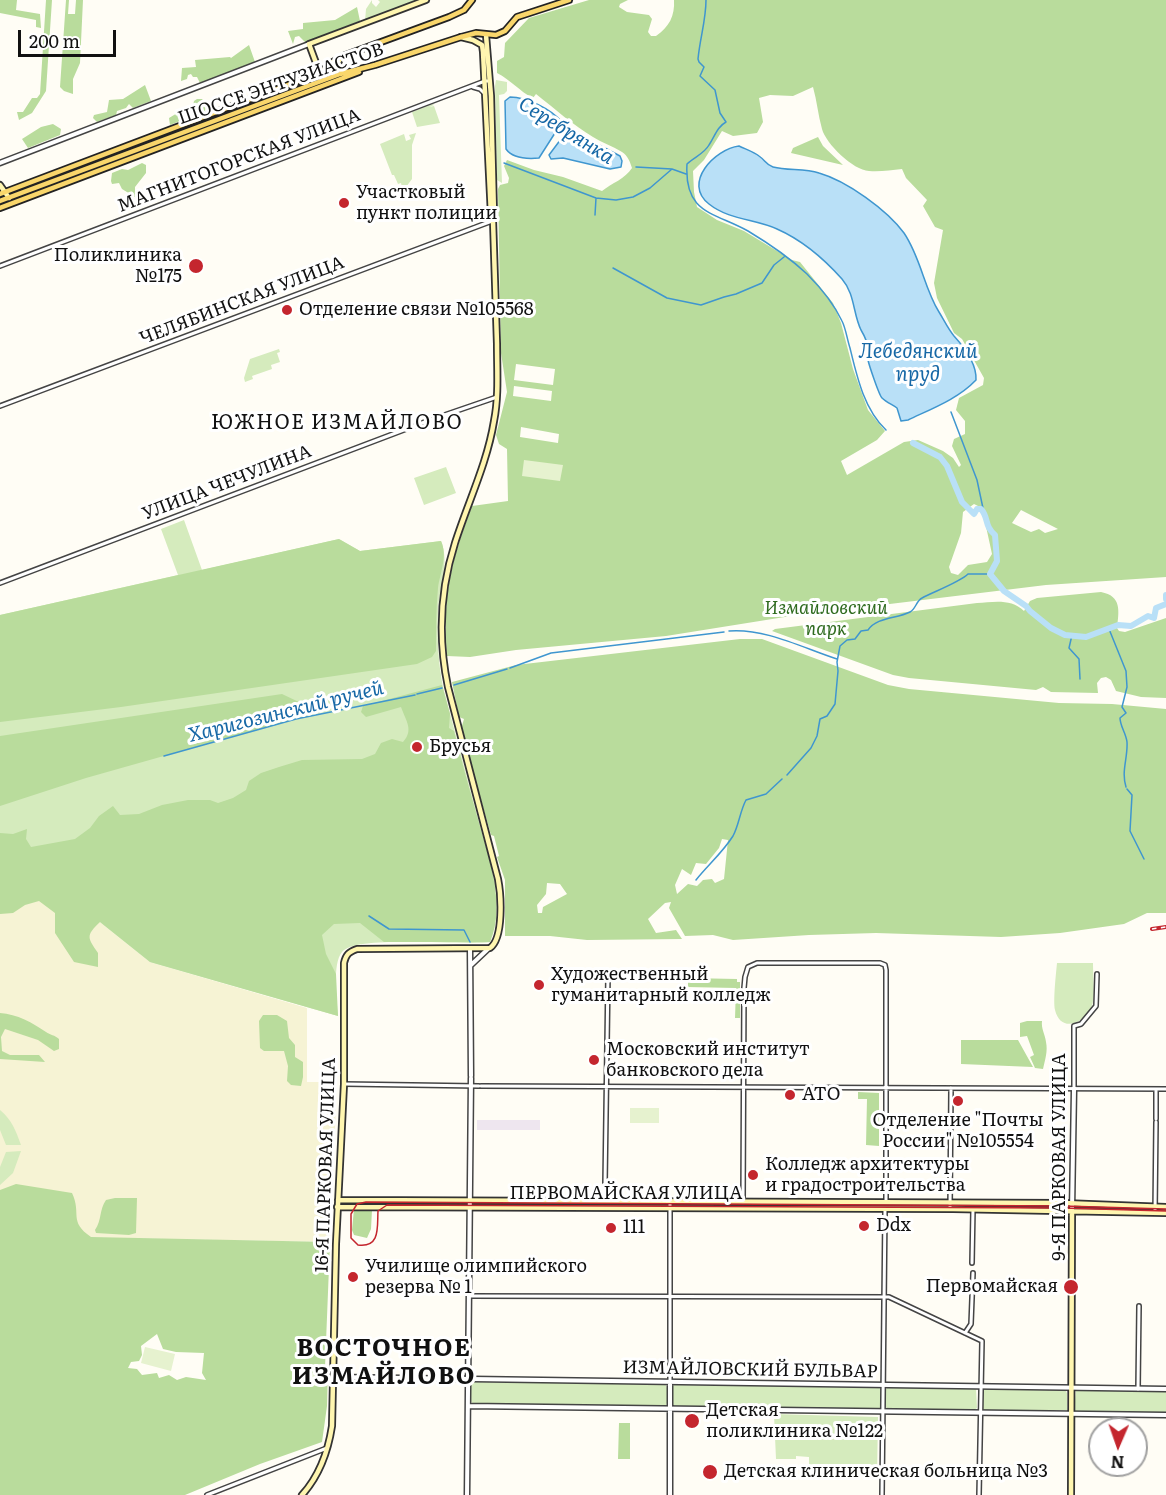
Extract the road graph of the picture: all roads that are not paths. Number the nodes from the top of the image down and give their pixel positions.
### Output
1 (426, 0) edge
2 (472, 0) edge
3 (569, 0) edge
4 (486, 35) junction
5 (461, 36) junction
6 (309, 44) junction
7 (344, 56) junction
8 (375, 65) junction
9 (320, 72) junction
10 (349, 72) junction
11 (487, 81) junction
12 (472, 86) junction
13 (485, 94) junction
14 (0, 163) edge
15 (0, 184) edge
16 (7, 192) junction
17 (0, 195) edge
18 (9, 198) junction
19 (0, 201) edge
20 (0, 208) edge
21 (493, 220) junction
22 (0, 266) edge
23 (497, 397) junction
24 (0, 406) edge
25 (0, 583) edge
26 (489, 948) junction
27 (470, 949) junction
28 (471, 966) junction
29 (1097, 974) dead end
30 (608, 975) dead end
31 (344, 1084) junction
32 (471, 1086) junction
33 (606, 1086) junction
34 (744, 1087) junction
35 (886, 1087) junction
36 (951, 1087) junction
37 (1156, 1089) junction
38 (1166, 1089) edge
39 (1074, 1090) junction
40 (606, 1184) tunnel mouth
41 (338, 1200) junction
42 (470, 1201) junction
43 (606, 1202) junction
44 (670, 1202) junction
45 (886, 1202) junction
46 (1072, 1203) junction
47 (742, 1206) junction
48 (950, 1206) junction
49 (338, 1207) junction
50 (1166, 1207) edge
51 (470, 1208) junction
52 (670, 1208) junction
53 (885, 1209) junction
54 (973, 1209) junction
55 (1072, 1210) junction
56 (1155, 1210) junction
57 (1166, 1213) edge
58 (972, 1263) dead end
59 (973, 1273) dead end
60 (670, 1295) junction
61 (470, 1296) junction
62 (884, 1297) junction
63 (1139, 1306) dead end
64 (965, 1333) junction
65 (334, 1377) junction
66 (468, 1380) junction
67 (670, 1383) junction
68 (883, 1385) junction
69 (980, 1386) junction
70 (1072, 1388) junction
71 (1138, 1389) junction
72 (1166, 1389) edge
73 (468, 1407) junction
74 (669, 1409) junction
75 (883, 1411) junction
76 (980, 1412) junction
77 (1072, 1414) junction
78 (1166, 1415) edge
79 (329, 1447) junction
80 (207, 1495) edge
81 (302, 1495) edge
82 (467, 1495) edge
83 (670, 1495) edge
84 (882, 1495) edge
85 (979, 1495) edge
86 (1071, 1495) edge

1 - 6 main road
2 - 7 main road, ШОССЕ ЭНТУЗИАСТОВ
3 - 4 main road, ШОССЕ ЭНТУЗИАСТОВ
4 - 5 main road, ШОССЕ ЭНТУЗИАСТОВ
4 - 11 main road
5 - 8 main road, ШОССЕ ЭНТУЗИАСТОВ
5 - 11 main road
6 - 9 main road
6 - 14 street
7 - 9 main road, ШОССЕ ЭНТУЗИАСТОВ
7 - 10 main road
8 - 10 main road, ШОССЕ ЭНТУЗИАСТОВ
8 - 20 main road
9 - 16 main road, ШОССЕ ЭНТУЗИАСТОВ
10 - 18 main road, ШОССЕ ЭНТУЗИАСТОВ
11 - 12 street, МАГНИТОГОРСКАЯ УЛИЦА
11 - 13 main road
11 - 21 main road
12 - 13 street
12 - 22 street, МАГНИТОГОРСКАЯ УЛИЦА
13 - 21 main road
15 - 16 main road
16 - 17 main road, ШОССЕ ЭНТУЗИАСТОВ
16 - 18 main road
18 - 19 main road, ШОССЕ ЭНТУЗИАСТОВ
21 - 23 main road
21 - 24 street, ЧЕЛЯБИНСКАЯ УЛИЦА
23 - 25 street, УЛИЦА ЧЕЧУЛИНА
23 - 26 main road
26 - 27 main road
26 - 28 street
27 - 28 street
27 - 31 main road, 16-Я ПАРКОВАЯ УЛИЦА
28 - 32 street
29 - 39 street, 9-Я ПАРКОВАЯ УЛИЦА
30 - 33 street
31 - 32 street
31 - 41 main road, 16-Я ПАРКОВАЯ УЛИЦА
32 - 33 street
32 - 42 street
33 - 34 street
33 - 40 street
34 - 35 street
34 - 35 street
34 - 47 street
35 - 36 street
35 - 45 street
36 - 39 street
36 - 48 street
37 - 38 street
37 - 39 street
37 - 56 street
39 - 46 street, 9-Я ПАРКОВАЯ УЛИЦА
41 - 42 main road, ПЕРВОМАЙСКАЯ УЛИЦА
41 - 49 main road, 16-Я ПАРКОВАЯ УЛИЦА
42 - 43 main road, ПЕРВОМАЙСКАЯ УЛИЦА
42 - 51 street
43 - 44 main road, ПЕРВОМАЙСКАЯ УЛИЦА
43 - 51 main road, ПЕРВОМАЙСКАЯ УЛИЦА
43 - 52 main road, ПЕРВОМАЙСКАЯ УЛИЦА
44 - 47 main road, ПЕРВОМАЙСКАЯ УЛИЦА
44 - 52 street
45 - 47 main road, ПЕРВОМАЙСКАЯ УЛИЦА
45 - 48 main road, ПЕРВОМАЙСКАЯ УЛИЦА
45 - 53 street
46 - 48 main road, ПЕРВОМАЙСКАЯ УЛИЦА
46 - 55 street, 9-Я ПАРКОВАЯ УЛИЦА
46 - 56 main road, ПЕРВОМАЙСКАЯ УЛИЦА
47 - 52 main road, ПЕРВОМАЙСКАЯ УЛИЦА
47 - 53 main road, ПЕРВОМАЙСКАЯ УЛИЦА
48 - 53 main road, ПЕРВОМАЙСКАЯ УЛИЦА
48 - 54 main road, ПЕРВОМАЙСКАЯ УЛИЦА
49 - 51 main road, ПЕРВОМАЙСКАЯ УЛИЦА
49 - 65 main road, 16-Я ПАРКОВАЯ УЛИЦА
50 - 56 main road, ПЕРВОМАЙСКАЯ УЛИЦА
51 - 61 street
52 - 60 street
53 - 62 street
54 - 55 main road, ПЕРВОМАЙСКАЯ УЛИЦА
54 - 58 street
55 - 56 main road, ПЕРВОМАЙСКАЯ УЛИЦА
55 - 70 main road, 9-Я ПАРКОВАЯ УЛИЦА
56 - 57 main road, ПЕРВОМАЙСКАЯ УЛИЦА
59 - 64 street
60 - 61 street
60 - 62 street
60 - 67 street
61 - 66 street
62 - 64 street
62 - 68 street
63 - 71 street
64 - 69 street
65 - 66 street, ИЗМАЙЛОВСКИЙ БУЛЬВАР
65 - 79 main road, 16-Я ПАРКОВАЯ УЛИЦА
66 - 67 street, ИЗМАЙЛОВСКИЙ БУЛЬВАР
66 - 73 street
67 - 68 street, ИЗМАЙЛОВСКИЙ БУЛЬВАР
67 - 74 street
68 - 69 street, ИЗМАЙЛОВСКИЙ БУЛЬВАР
68 - 75 street
69 - 70 street, ИЗМАЙЛОВСКИЙ БУЛЬВАР
69 - 76 street
70 - 71 street, ИЗМАЙЛОВСКИЙ БУЛЬВАР
70 - 77 main road, 9-Я ПАРКОВАЯ УЛИЦА
71 - 72 street, ИЗМАЙЛОВСКИЙ БУЛЬВАР
73 - 74 street
73 - 82 street
74 - 75 street
74 - 83 street
75 - 76 street
75 - 84 street
76 - 77 street
76 - 85 street
77 - 78 street
77 - 86 main road, 9-Я ПАРКОВАЯ УЛИЦА
79 - 80 street
79 - 81 main road, 16-Я ПАРКОВАЯ УЛИЦА

